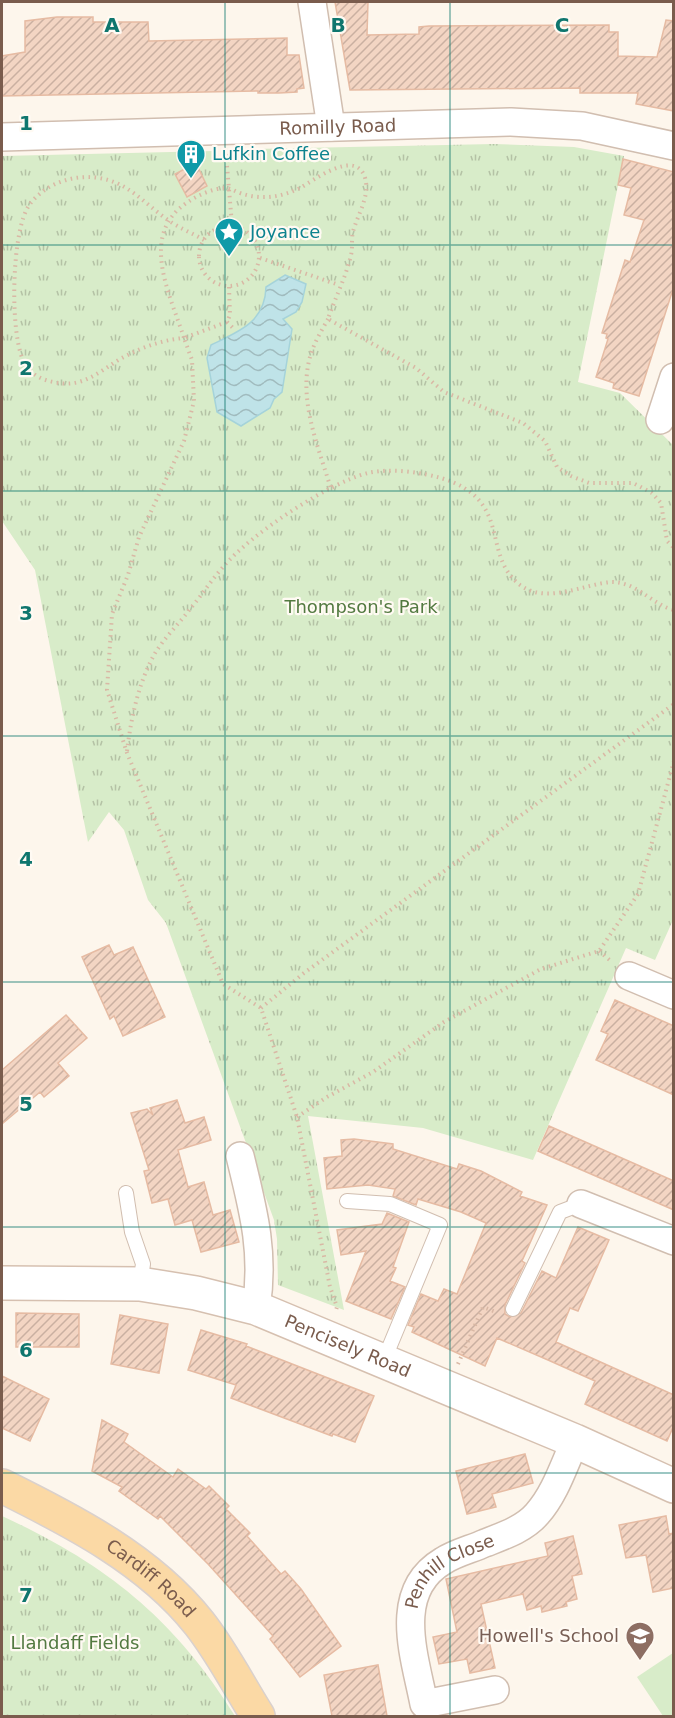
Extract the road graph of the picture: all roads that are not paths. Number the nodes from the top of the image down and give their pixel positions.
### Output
1 (312, 2) edge
2 (331, 127) junction
3 (2, 137) edge
4 (674, 146) edge
5 (674, 377) edge
6 (660, 420) dead end
7 (629, 976) dead end
8 (674, 995) edge
9 (240, 1156) dead end
10 (126, 1193) dead end
11 (347, 1201) dead end
12 (581, 1204) joint
13 (674, 1241) edge
14 (2, 1283) edge
15 (140, 1284) junction
16 (256, 1308) junction
17 (513, 1309) road end
18 (384, 1360) junction
19 (574, 1441) junction
20 (2, 1486) edge
21 (674, 1486) edge
22 (495, 1690) dead end
23 (258, 1716) edge

1 - 2 street
2 - 3 street, Romilly Road
2 - 4 street, Romilly Road
5 - 6 street
7 - 8 street
9 - 16 street
10 - 15 lane
11 - 18 lane
12 - 13 street
12 - 17 lane
14 - 15 main road, Pencisely Road
15 - 16 main road, Pencisely Road
16 - 18 main road, Pencisely Road
18 - 19 main road, Pencisely Road
19 - 21 main road, Pencisely Road
19 - 22 street, Penhill Close
20 - 23 main road, Cardiff Road

